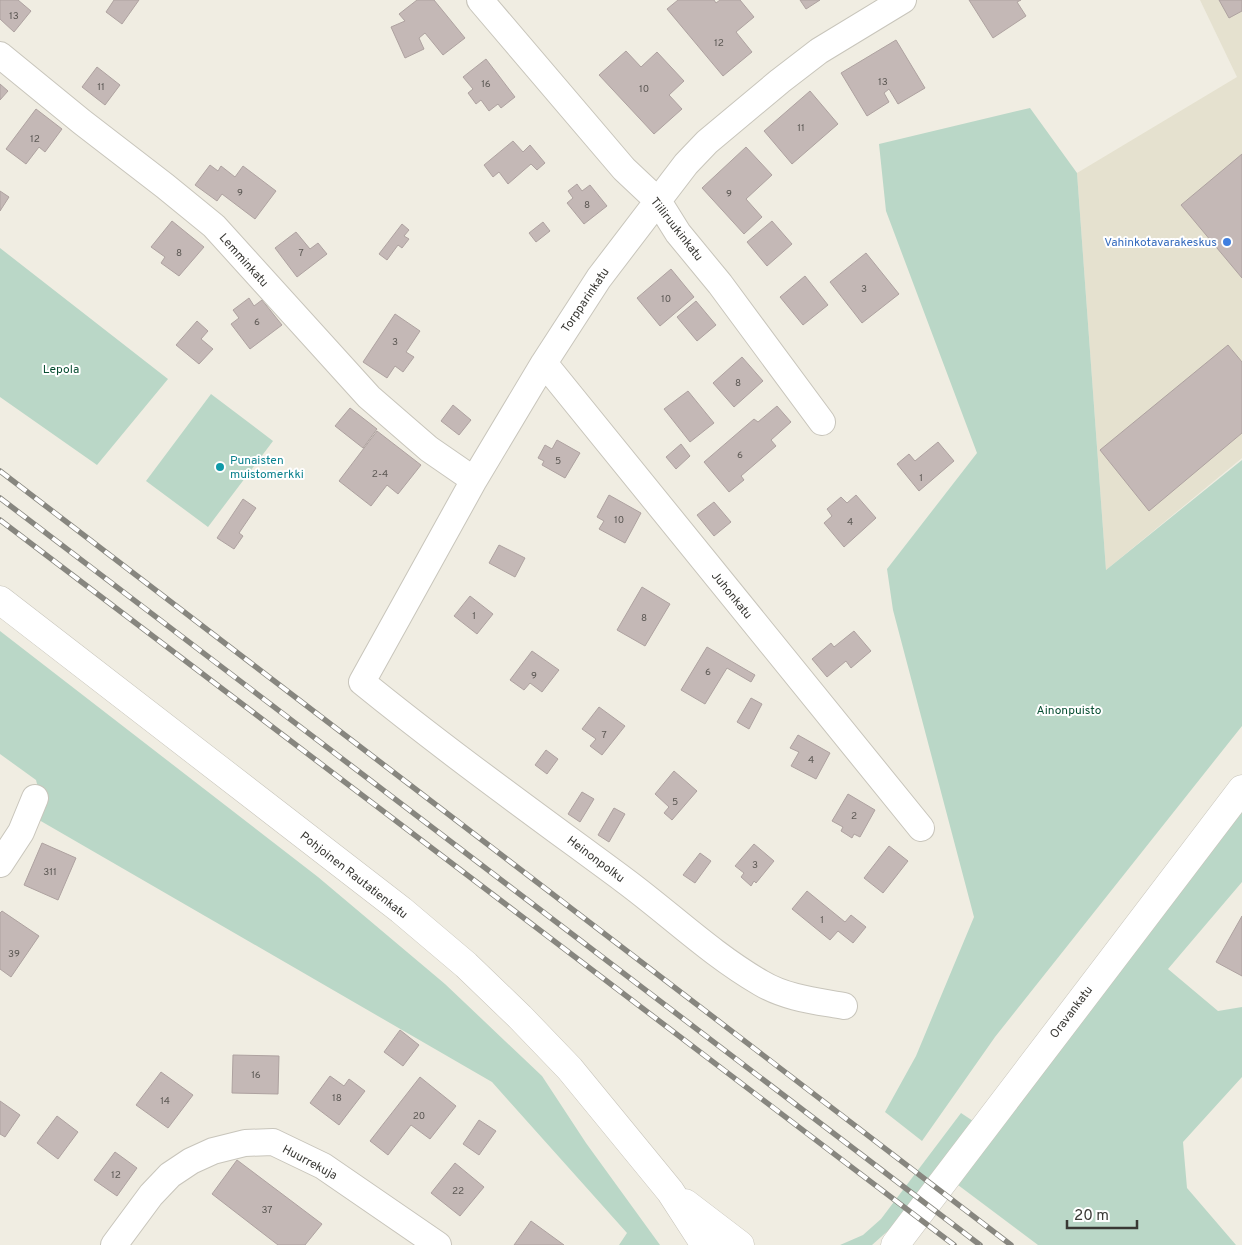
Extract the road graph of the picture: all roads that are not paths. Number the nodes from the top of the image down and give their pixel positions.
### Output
1 (480, 0) edge
2 (903, 0) edge
3 (0, 55) edge
4 (658, 201) junction
5 (544, 363) junction
6 (822, 422) dead end
7 (474, 480) junction
8 (0, 600) edge
9 (362, 682) joint
10 (1242, 789) edge
11 (35, 798) dead end
12 (921, 828) dead end
13 (0, 864) edge
14 (844, 1006) dead end
15 (670, 1191) junction
16 (895, 1242) edge
17 (114, 1245) edge
18 (438, 1245) edge
19 (705, 1245) edge
20 (740, 1245) edge

1 - 4 street, Tiiliruukinkatu
2 - 4 street, Torpparinkatu
3 - 7 street, Lemminkatu
4 - 5 street, Torpparinkatu
4 - 6 street, Tiiliruukinkatu
5 - 7 street, Torpparinkatu
5 - 12 street, Juhonkatu
7 - 9 street, Torpparinkatu
8 - 15 street, Pohjoinen Rautatienkatu
9 - 14 street, Heinonpolku
10 - 16 street, Oravankatu
11 - 13 street
15 - 19 street, Pohjoinen Rautatienkatu
15 - 20 street, Pohjoinen Rautatienkatu
17 - 18 street, Huurrekuja

